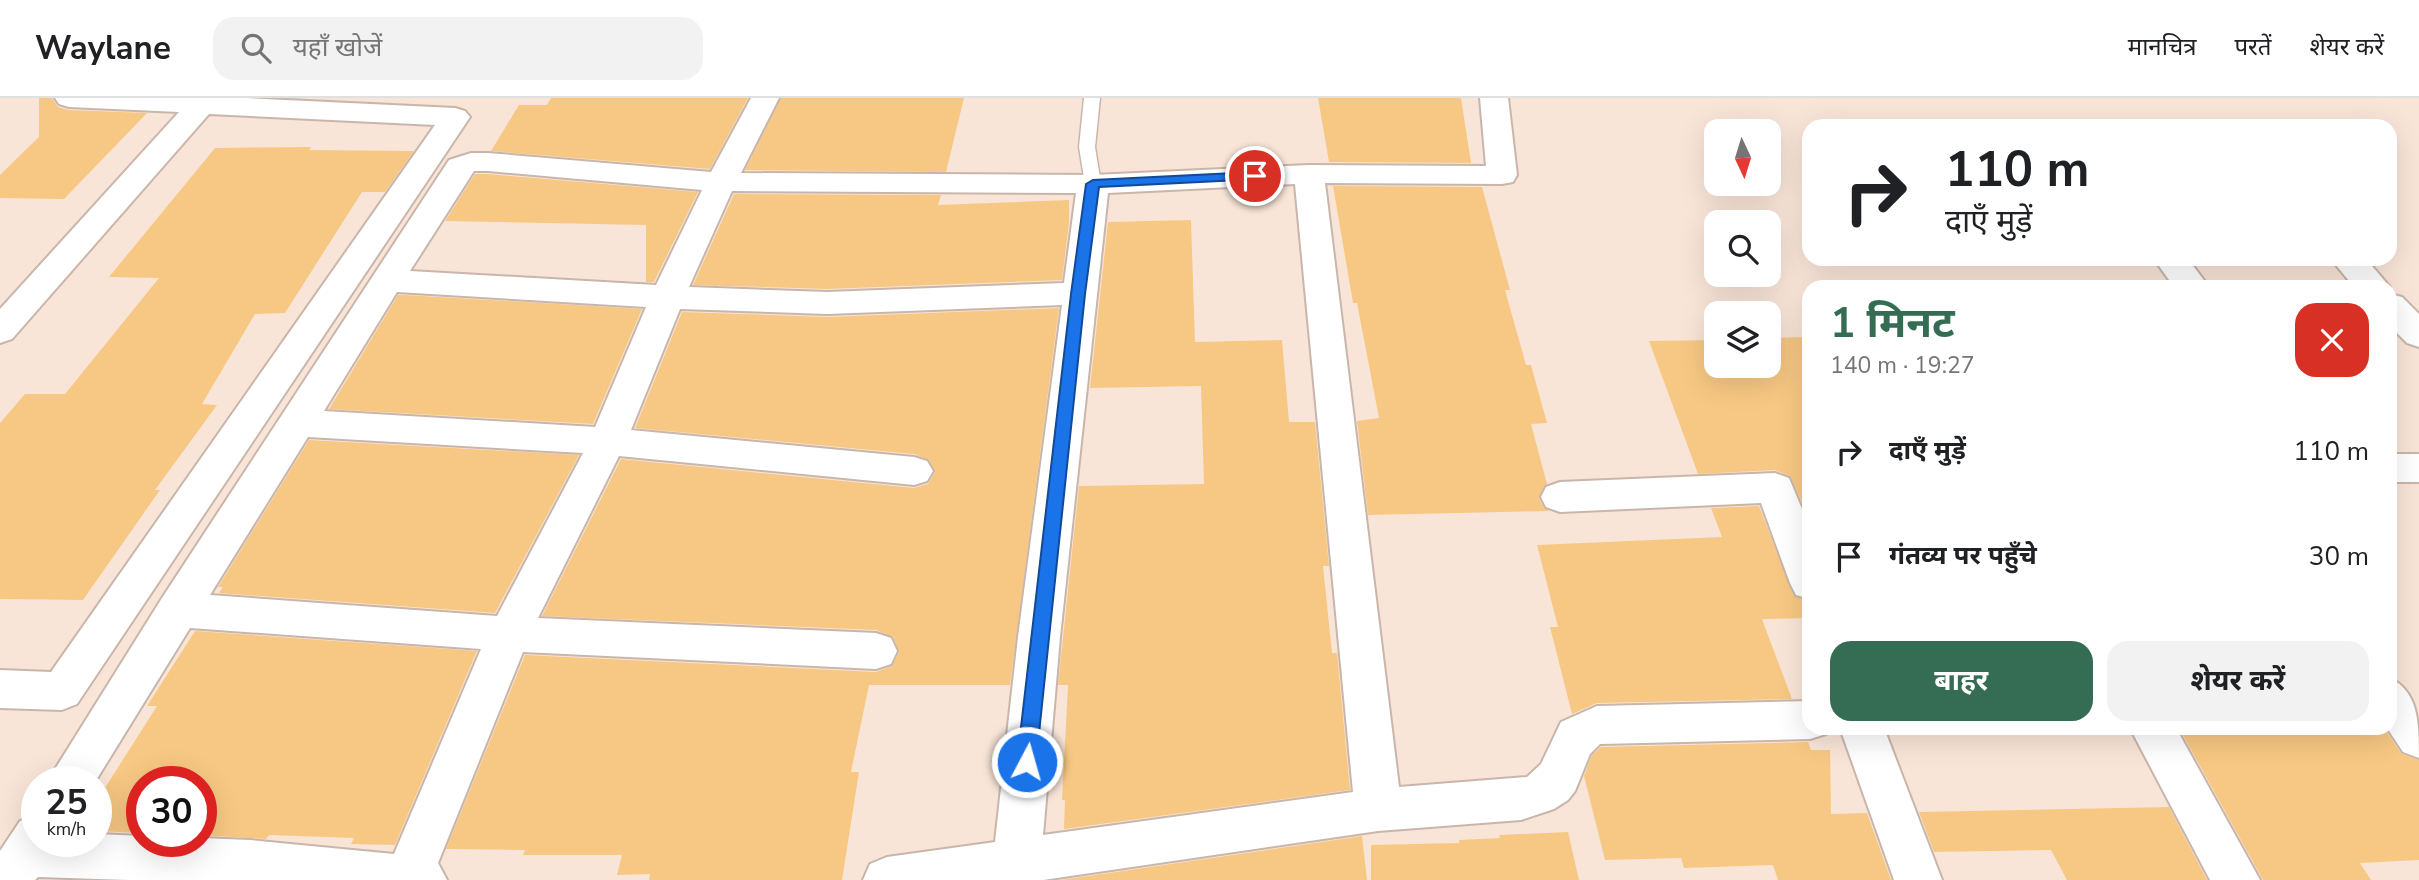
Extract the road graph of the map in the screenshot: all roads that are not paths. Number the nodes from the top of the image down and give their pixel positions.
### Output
1 (69, 98) edge
2 (765, 98) edge
3 (1092, 98) edge
4 (1494, 98) edge
5 (202, 104) junction
6 (1309, 174) junction
7 (721, 182) junction
8 (1093, 184) junction
9 (2354, 266) edge
10 (2366, 280) edge
11 (387, 281) junction
12 (1078, 294) junction
13 (668, 296) junction
14 (2397, 312) edge
15 (0, 331) edge
16 (2419, 335) edge
17 (299, 424) junction
18 (608, 441) junction
19 (2397, 468) edge
20 (2419, 468) edge
21 (914, 471) dead end
22 (1560, 497) dead end
23 (1802, 561) edge
24 (177, 610) junction
25 (509, 634) junction
26 (876, 652) dead end
27 (0, 689) edge
28 (2397, 707) edge
29 (1802, 720) edge
30 (1865, 735) edge
31 (2156, 735) edge
32 (2419, 738) edge
33 (80, 766) edge
34 (1378, 810) junction
35 (23, 857) edge
36 (1017, 863) junction
37 (245, 871) edge
38 (416, 880) edge
39 (887, 880) edge
40 (1918, 880) edge
41 (2236, 880) edge

1 - 5 street
2 - 7 street
3 - 8 lane
4 - 6 street
5 - 15 street
5 - 27 street
6 - 8 street
6 - 34 street
7 - 8 street
7 - 11 street
7 - 13 street
8 - 12 street
9 - 10 street
11 - 13 street
11 - 17 street
12 - 13 street
12 - 36 street
13 - 18 street
14 - 16 street
17 - 18 street
17 - 24 street
18 - 21 street
18 - 25 street
19 - 20 street
22 - 23 street
24 - 25 street
24 - 33 street
25 - 26 street
25 - 38 street
28 - 32 street
29 - 34 street
30 - 40 street
31 - 41 street
34 - 36 street
35 - 37 street
36 - 39 street
37 - 38 street

